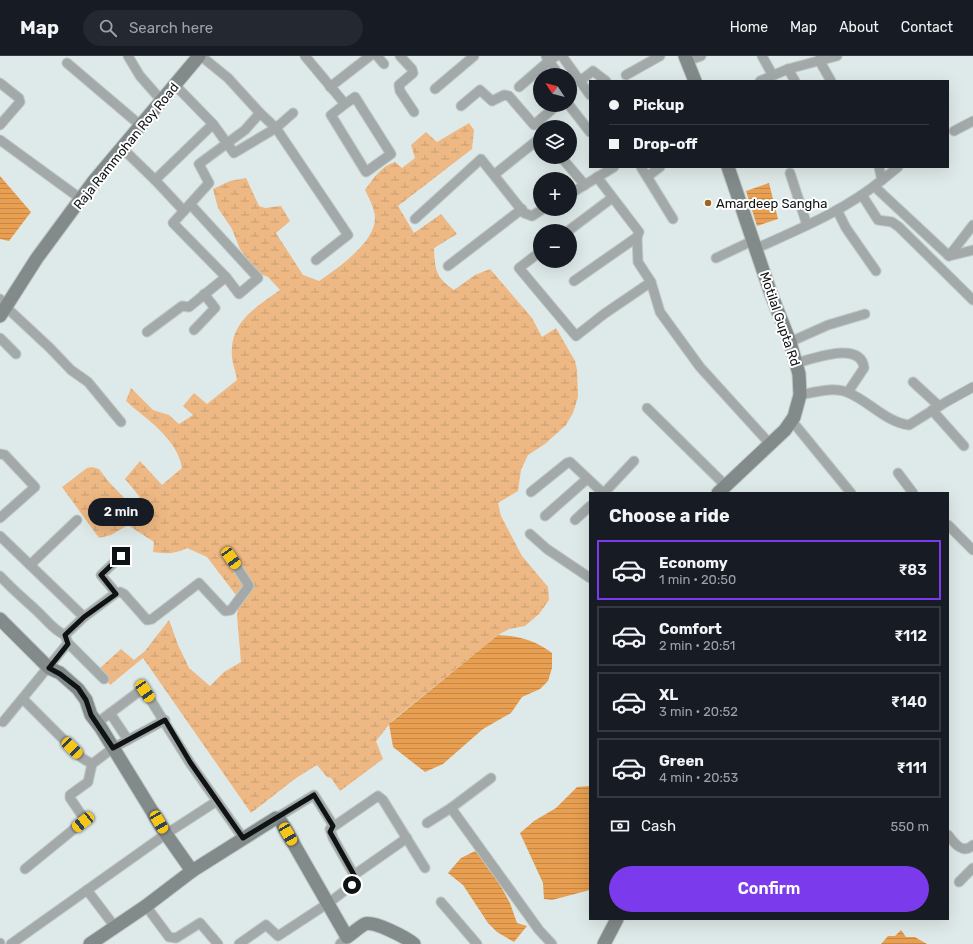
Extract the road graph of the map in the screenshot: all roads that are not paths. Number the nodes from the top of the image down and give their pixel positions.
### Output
1 (128, 56) edge
2 (200, 56) edge
3 (305, 56) edge
4 (370, 56) edge
5 (377, 56) edge
6 (400, 56) edge
7 (474, 56) edge
8 (562, 56) edge
9 (660, 56) edge
10 (701, 56) edge
11 (762, 56) edge
12 (837, 56) edge
13 (550, 58) edge
14 (686, 59) edge
15 (819, 60) junction
16 (68, 64) dead end
17 (384, 64) dead end
18 (555, 68) edge
19 (788, 68) junction
20 (772, 74) junction
21 (626, 76) dead end
22 (605, 80) edge
23 (695, 80) edge
24 (762, 80) edge
25 (794, 80) edge
26 (830, 80) edge
27 (580, 81) junction
28 (0, 82) edge
29 (175, 85) junction
30 (330, 87) junction
31 (519, 87) dead end
32 (435, 89) dead end
33 (589, 94) edge
34 (162, 101) junction
35 (345, 104) junction
36 (461, 106) dead end
37 (414, 112) dead end
38 (551, 112) edge
39 (574, 112) edge
40 (260, 113) junction
41 (293, 113) dead end
42 (544, 120) edge
43 (973, 121) edge
44 (213, 124) junction
45 (533, 124) edge
46 (0, 125) edge
47 (140, 125) junction
48 (276, 128) junction
49 (589, 131) edge
50 (954, 131) dead end
51 (0, 140) edge
52 (226, 142) junction
53 (533, 144) edge
54 (122, 148) junction
55 (567, 164) edge
56 (612, 168) edge
57 (642, 168) edge
58 (659, 168) edge
59 (728, 168) edge
60 (879, 168) edge
61 (897, 168) edge
62 (790, 173) dead end
63 (495, 174) junction
64 (648, 176) junction
65 (597, 177) junction
66 (155, 180) junction
67 (882, 180) junction
68 (585, 185) junction
69 (874, 187) junction
70 (577, 190) edge
71 (862, 195) junction
72 (612, 198) junction
73 (81, 199) junction
74 (187, 208) junction
75 (522, 209) junction
76 (837, 210) junction
77 (533, 214) edge
78 (415, 219) dead end
79 (673, 220) dead end
80 (577, 224) edge
81 (807, 225) junction
82 (973, 226) edge
83 (637, 237) junction
84 (754, 245) junction
85 (973, 250) edge
86 (950, 256) junction
87 (533, 257) edge
88 (716, 258) dead end
89 (316, 260) dead end
90 (448, 266) dead end
91 (876, 271) dead end
92 (226, 276) junction
93 (574, 281) dead end
94 (651, 282) junction
95 (204, 294) junction
96 (973, 300) edge
97 (2, 307) edge
98 (865, 314) dead end
99 (194, 330) dead end
100 (147, 332) dead end
101 (0, 338) edge
102 (790, 342) junction
103 (16, 354) dead end
104 (796, 363) junction
105 (913, 382) dead end
106 (973, 388) edge
107 (848, 392) junction
108 (800, 395) junction
109 (647, 408) dead end
110 (936, 408) junction
111 (792, 421) junction
112 (121, 422) dead end
113 (770, 444) junction
114 (964, 446) dead end
115 (0, 454) edge
116 (634, 461) dead end
117 (898, 473) dead end
118 (587, 479) junction
119 (722, 489) edge
120 (531, 492) dead end
121 (602, 492) edge
122 (604, 492) edge
123 (850, 492) edge
124 (912, 492) edge
125 (589, 507) edge
126 (1, 513) edge
127 (545, 516) dead end
128 (77, 520) dead end
129 (575, 520) dead end
130 (949, 526) edge
131 (530, 534) dead end
132 (0, 536) edge
133 (973, 550) edge
134 (121, 556) dead end
135 (231, 558) dead end
136 (30, 565) junction
137 (0, 576) edge
138 (589, 577) edge
139 (116, 594) junction
140 (84, 617) junction
141 (0, 619) edge
142 (67, 639) junction
143 (49, 668) junction
144 (104, 679) dead end
145 (23, 699) junction
146 (110, 713) junction
147 (165, 720) junction
148 (2, 722) dead end
149 (97, 723) junction
150 (128, 740) junction
151 (113, 748) junction
152 (92, 764) junction
153 (491, 778) dead end
154 (217, 801) junction
155 (451, 808) junction
156 (276, 818) junction
157 (427, 823) dead end
158 (333, 826) junction
159 (166, 834) junction
160 (949, 836) edge
161 (243, 838) junction
162 (407, 838) junction
163 (973, 845) edge
164 (425, 868) dead end
165 (973, 868) edge
166 (26, 869) dead end
167 (192, 871) junction
168 (354, 875) junction
169 (959, 882) dead end
170 (87, 890) junction
171 (441, 902) dead end
172 (328, 903) junction
173 (146, 906) junction
174 (616, 920) edge
175 (115, 927) junction
176 (344, 940) edge
177 (95, 943) edge
178 (11, 944) edge
179 (218, 944) edge
180 (239, 944) edge
181 (414, 944) edge
182 (477, 944) edge
183 (552, 944) edge
184 (604, 944) edge

1 - 34 street
2 - 29 street, Raja Rammohan Roy Road
2 - 40 street
3 - 30 street
4 - 30 street
5 - 17 street
6 - 37 street
7 - 32 street
8 - 27 street
9 - 21 street
10 - 14 street
11 - 20 street
12 - 15 street
13 - 18 street
13 - 31 street
14 - 23 street
15 - 19 street
15 - 26 street
16 - 47 street
19 - 20 street
19 - 25 street
20 - 24 street
22 - 27 street
27 - 33 street
28 - 46 street
29 - 34 street, Raja Rammohan Roy Road
29 - 44 street
30 - 35 street
34 - 47 street, Raja Rammohan Roy Road
35 - 35 street
36 - 45 street
38 - 42 street
39 - 49 street
40 - 48 street
40 - 52 street
41 - 48 street
43 - 50 street
44 - 52 street
44 - 66 street
47 - 54 street, Raja Rammohan Roy Road
48 - 52 street
48 - 89 street
51 - 73 street
52 - 74 street
53 - 63 street
54 - 66 street
54 - 73 street, Raja Rammohan Roy Road
55 - 68 street
56 - 65 street
57 - 64 street
58 - 64 street
59 - 84 street, Motilal Gupta Rd
60 - 67 street
61 - 67 street
62 - 81 street
63 - 75 street
63 - 78 street
64 - 79 street
65 - 68 street
65 - 72 street
66 - 74 street
67 - 69 street
68 - 70 street
69 - 71 street
69 - 86 street
71 - 76 street
71 - 96 street
72 - 80 street
72 - 83 street
73 - 97 street, Raja Rammohan Roy Road
74 - 92 street
74 - 92 street
75 - 77 street
75 - 90 street
76 - 81 street
76 - 91 street
81 - 84 street
82 - 86 street
83 - 93 street
83 - 94 street
84 - 88 street
84 - 102 street, Motilal Gupta Rd
85 - 86 street
87 - 94 street
92 - 95 street
94 - 113 street
95 - 99 street
95 - 100 street
97 - 112 street
98 - 102 street
101 - 103 street
102 - 104 street, Motilal Gupta Rd
104 - 107 street
104 - 108 street, Motilal Gupta Rd
105 - 110 street
106 - 110 street
107 - 108 street
107 - 110 street
108 - 111 street, Motilal Gupta Rd
109 - 119 street
110 - 114 street
111 - 113 street, Motilal Gupta Rd
111 - 123 street
113 - 119 street, Motilal Gupta Rd
115 - 126 street
116 - 122 street
117 - 124 street
118 - 120 street
118 - 121 street
118 - 127 street
125 - 129 street
128 - 136 street
130 - 133 street
131 - 138 street
132 - 136 street
134 - 139 street
135 - 139 street
136 - 140 street
137 - 142 street
139 - 140 street
140 - 142 street
141 - 143 street
142 - 143 street
142 - 144 street
143 - 145 street
143 - 149 street
145 - 148 street
145 - 152 street
146 - 147 street
146 - 149 street
146 - 150 street
147 - 150 street
147 - 154 street
149 - 151 street
150 - 151 street
151 - 152 street
151 - 159 street
152 - 166 street
153 - 155 street
154 - 159 street
154 - 161 street
155 - 157 street
155 - 183 street
156 - 158 street
156 - 161 street
156 - 172 street
158 - 162 street
158 - 168 street
159 - 167 street
159 - 170 street
160 - 163 street
161 - 167 street
162 - 164 street
162 - 168 street
165 - 169 street
167 - 173 street
168 - 172 street
170 - 175 street
170 - 178 street
171 - 182 street
172 - 176 street
172 - 180 street
173 - 175 street
173 - 179 street
174 - 184 street
175 - 177 street
176 - 181 street

